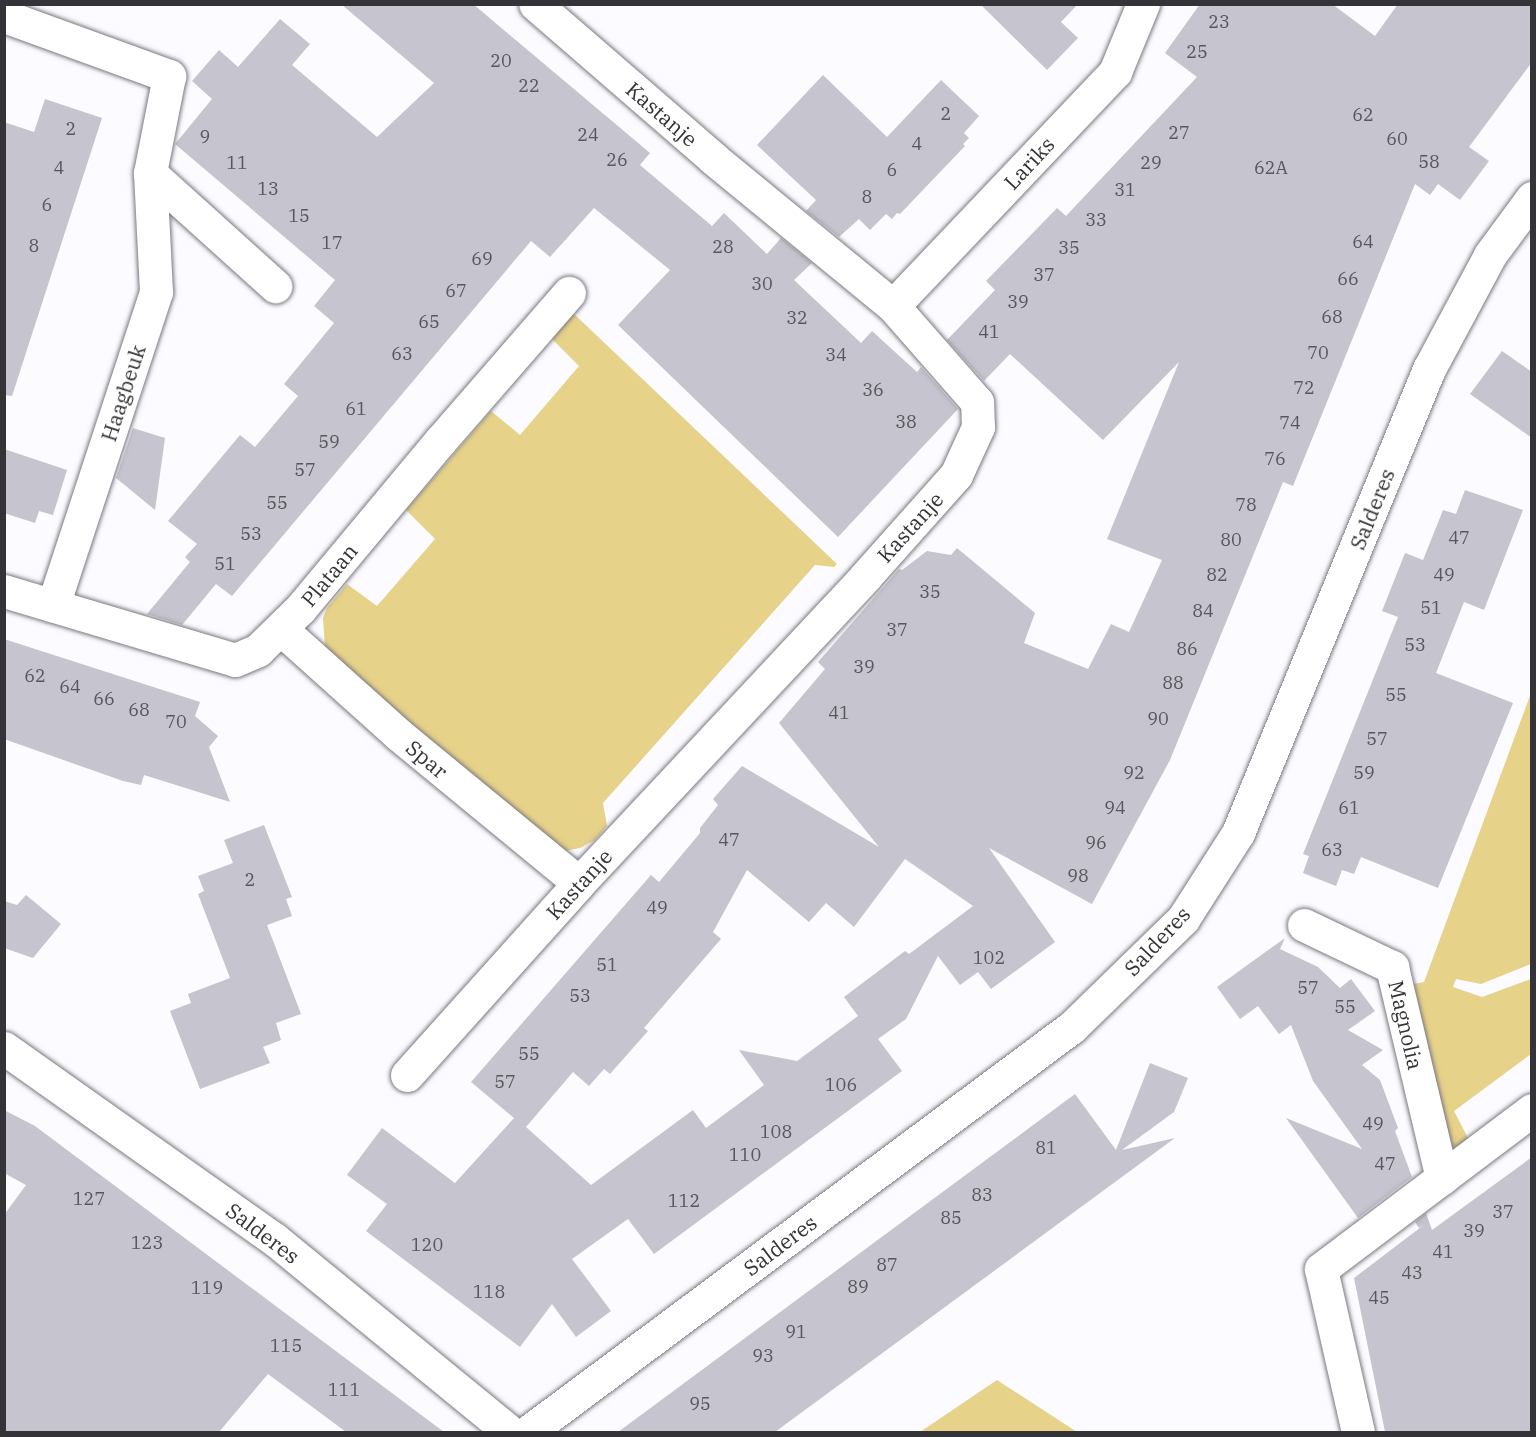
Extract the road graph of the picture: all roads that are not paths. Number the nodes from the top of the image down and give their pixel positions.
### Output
1 (535, 4) edge
2 (1143, 4) edge
3 (4, 16) edge
4 (150, 173) junction
5 (1532, 198) edge
6 (275, 286) dead end
7 (569, 293) dead end
8 (893, 306) junction
9 (4, 591) edge
10 (53, 606) junction
11 (281, 629) junction
12 (579, 884) junction
13 (1304, 925) dead end
14 (4, 1048) edge
15 (408, 1075) dead end
16 (1532, 1110) edge
17 (1442, 1178) junction
18 (510, 1432) edge
19 (528, 1432) edge
20 (1358, 1432) edge

1 - 8 street, Kastanje
2 - 8 street, Lariks
3 - 4 street, Haagbeuk
4 - 6 street
4 - 10 street, Haagbeuk
5 - 19 street, Salderes
7 - 11 street, Plataan
8 - 12 street, Kastanje
9 - 10 street, Plataan
10 - 11 street, Plataan
11 - 12 street, Spar
12 - 15 street, Kastanje
13 - 17 street, Magnolia
14 - 18 street, Salderes
16 - 17 street
17 - 20 street

